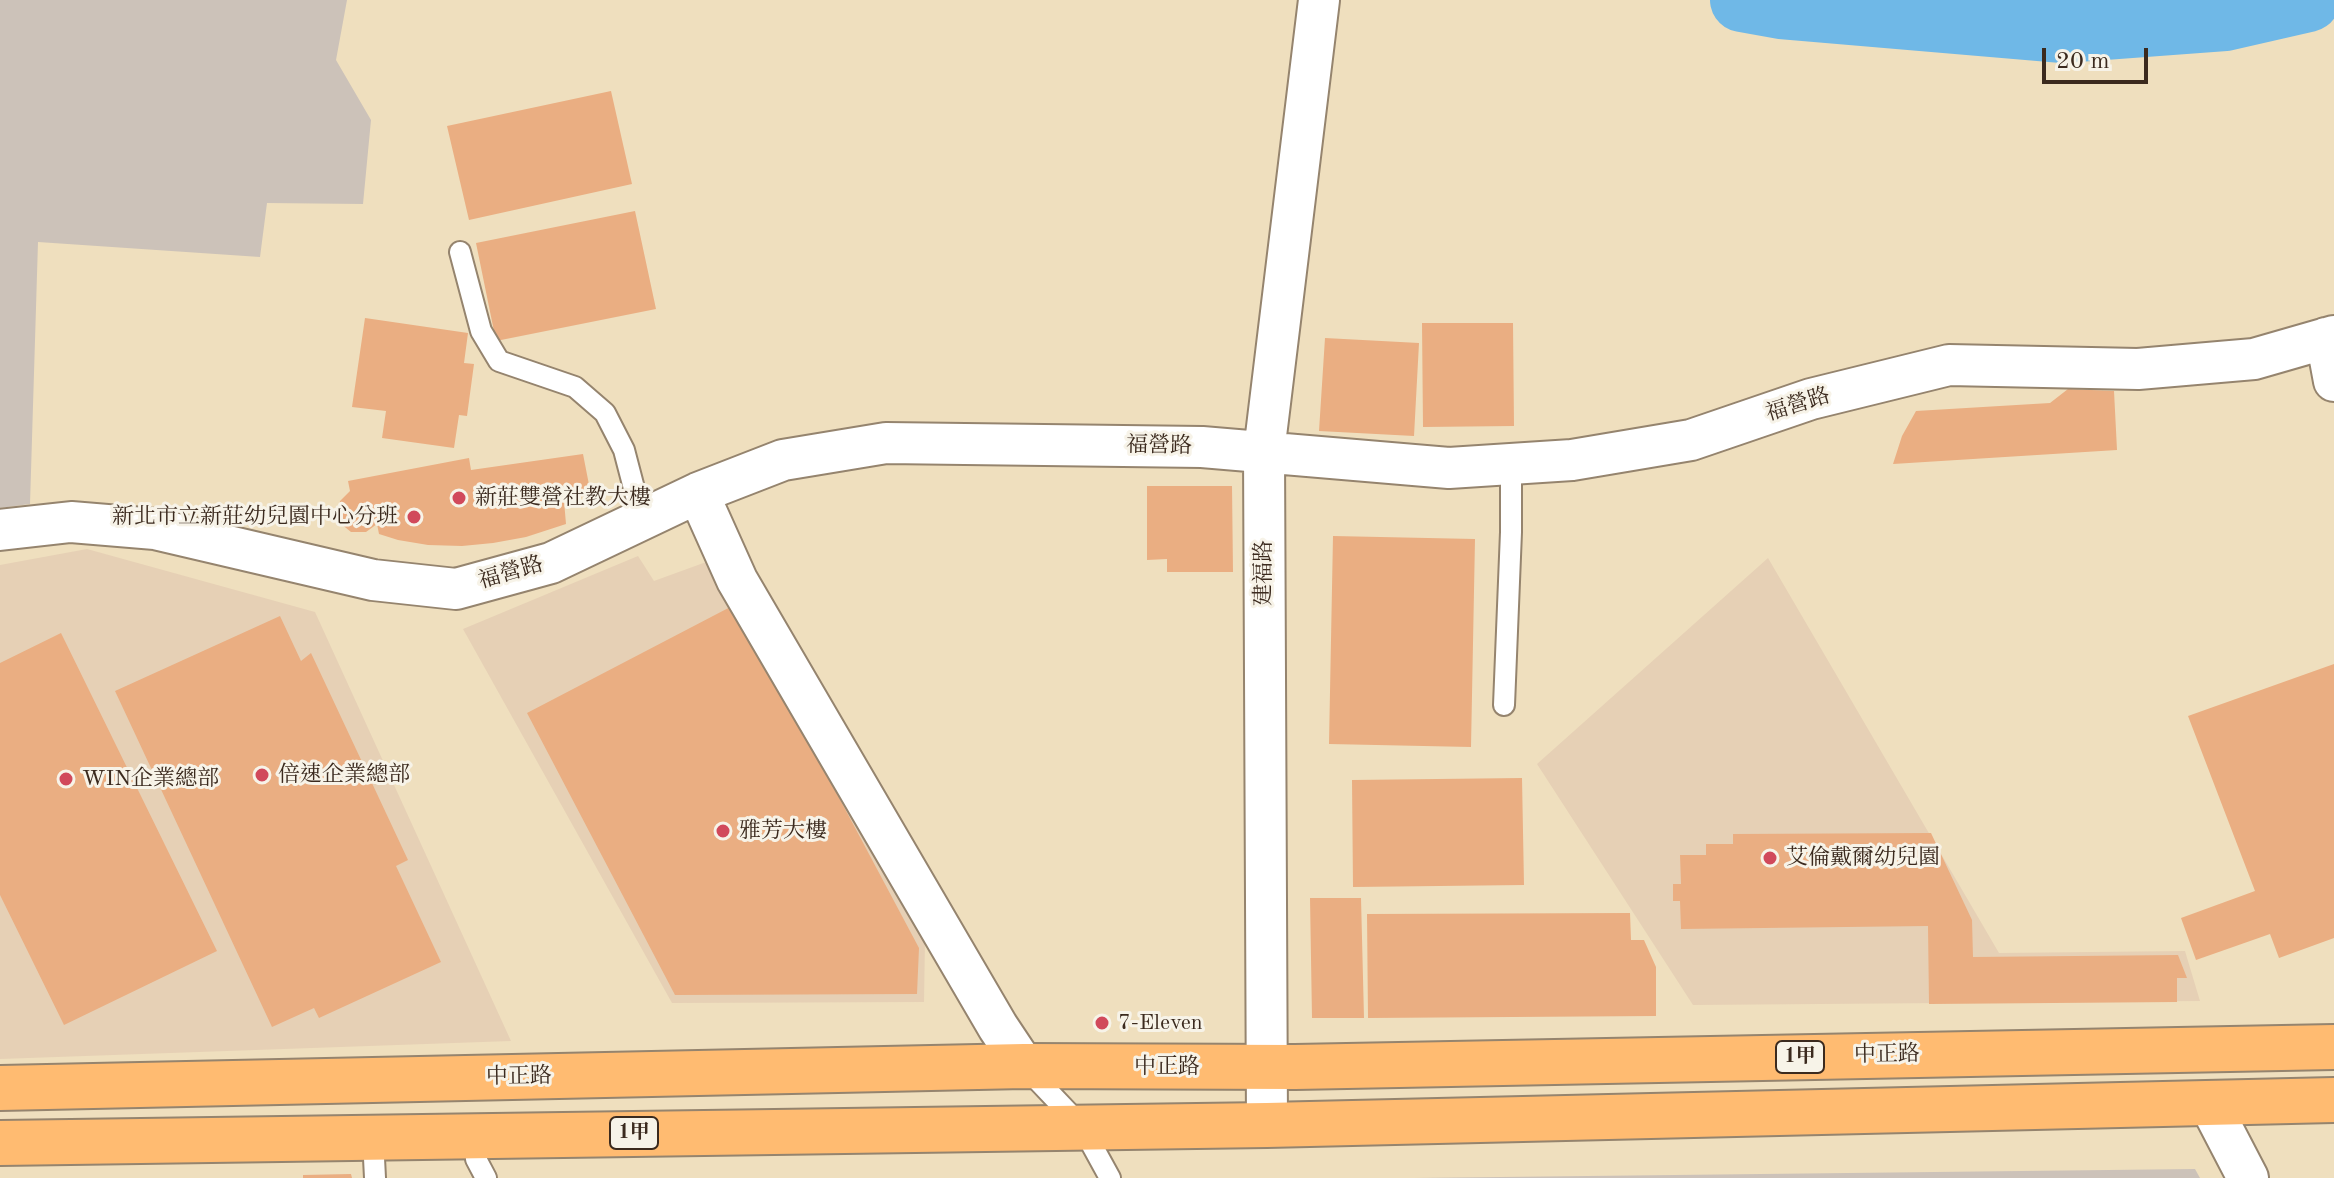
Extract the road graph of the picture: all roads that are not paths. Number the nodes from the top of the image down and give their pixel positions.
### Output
1 (1318, 12) edge
2 (460, 252) dead end
3 (2330, 337) edge
4 (2334, 381) edge
5 (1264, 452) junction
6 (1511, 463) junction
7 (698, 493) junction
8 (642, 519) junction
9 (0, 530) edge
10 (1504, 705) dead end
11 (2334, 1047) edge
12 (1024, 1066) junction
13 (1267, 1067) junction
14 (0, 1088) edge
15 (2334, 1100) edge
16 (2209, 1103) junction
17 (1267, 1125) junction
18 (1082, 1127) junction
19 (474, 1136) junction
20 (0, 1143) edge
21 (374, 1158) edge
22 (486, 1178) edge
23 (1110, 1178) edge
24 (2248, 1178) edge

1 - 5 street, 建福路
2 - 8 lane
3 - 4 street
3 - 6 street, 福營路
5 - 6 street, 福營路
5 - 7 street, 福營路
5 - 13 street, 建福路
6 - 10 lane
7 - 8 street, 福營路
7 - 12 street
8 - 9 street, 福營路
11 - 13 main road, 中正路 / 1甲
12 - 13 main road, 中正路 / 1甲
12 - 14 main road, 中正路 / 1甲
12 - 18 lane
13 - 17 street, 建福路
15 - 16 main road, 1甲
16 - 17 main road, 1甲
16 - 24 street
17 - 18 main road, 1甲
18 - 19 main road, 1甲
18 - 23 lane
19 - 21 main road, 1甲
19 - 22 lane
20 - 21 main road, 1甲

